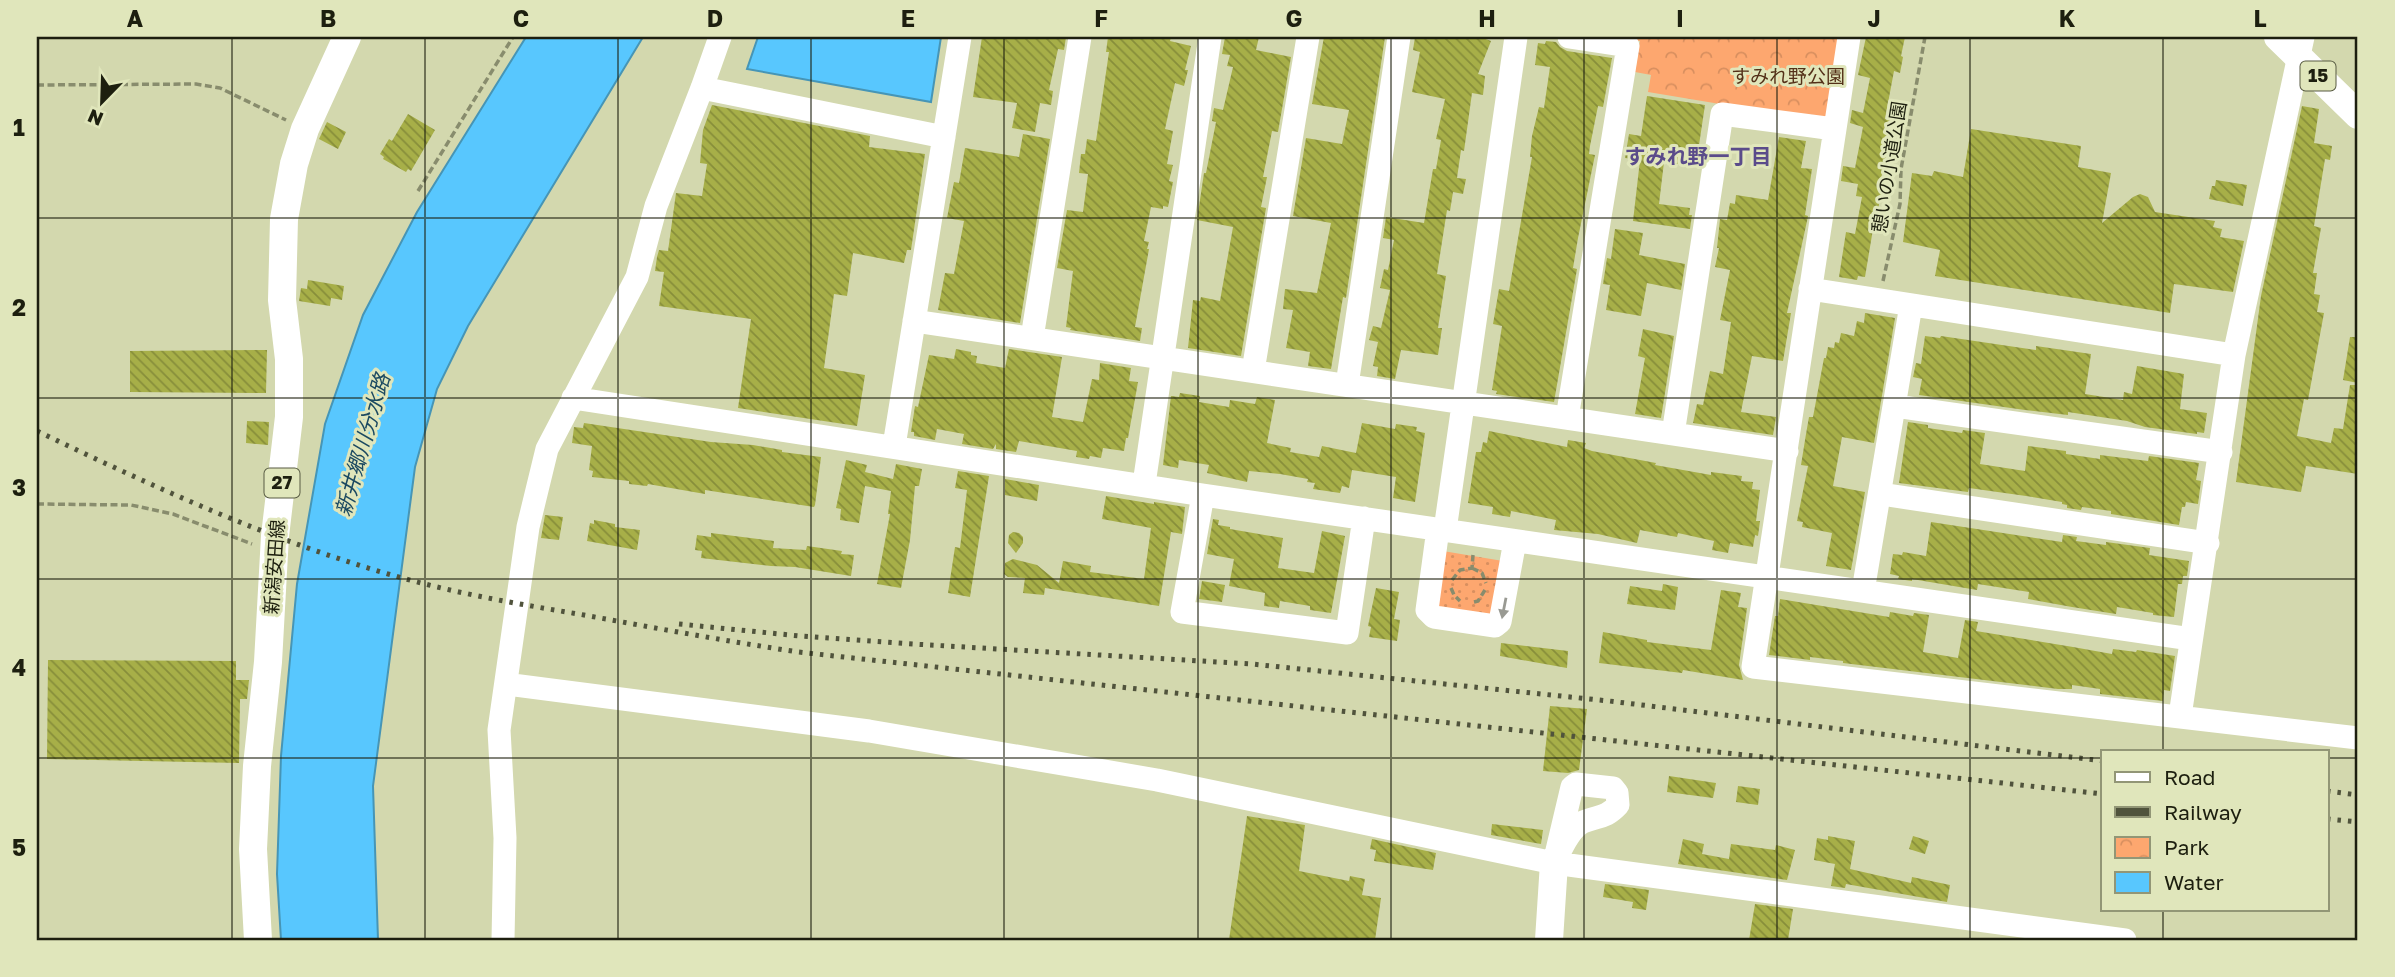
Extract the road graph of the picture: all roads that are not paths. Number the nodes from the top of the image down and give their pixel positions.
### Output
1 (347, 37) edge
2 (720, 37) edge
3 (960, 37) edge
4 (1080, 37) edge
5 (1210, 37) edge
6 (1308, 37) edge
7 (1399, 37) edge
8 (1516, 37) edge
9 (1570, 37) edge
10 (1849, 37) edge
11 (2277, 37) edge
12 (2300, 47) edge
13 (702, 88) junction
14 (2358, 115) edge
15 (1834, 129) junction
16 (944, 136) junction
17 (1810, 289) junction
18 (1911, 305) junction
19 (914, 321) junction
20 (1032, 338) junction
21 (2234, 355) junction
22 (1164, 358) junction
23 (1253, 371) junction
24 (1347, 385) junction
25 (573, 398) junction
26 (1463, 403) junction
27 (1895, 406) junction
28 (1567, 418) junction
29 (1673, 434) junction
30 (894, 446) junction
31 (1787, 451) junction
32 (2221, 452) junction
33 (1144, 484) junction
34 (1881, 494) junction
35 (1203, 495) junction
36 (1364, 519) junction
37 (1442, 530) junction
38 (1515, 541) junction
39 (2208, 543) junction
40 (1768, 576) junction
41 (1863, 591) junction
42 (2191, 639) junction
43 (506, 684) junction
44 (2180, 716) junction
45 (2358, 738) edge
46 (1554, 863) junction
47 (258, 940) edge
48 (503, 940) edge
49 (1549, 940) edge
50 (2125, 940) edge

1 - 47 main road, 新潟安田線 / 27
2 - 13 street
3 - 16 street
4 - 20 street
5 - 22 street
6 - 23 street
7 - 24 street
8 - 26 street
9 - 28 street
10 - 15 street
11 - 12 main road, 15
12 - 14 main road, 15
12 - 21 street
13 - 16 street
13 - 25 street
15 - 17 street
15 - 29 street
16 - 19 street
17 - 18 street
17 - 31 street
18 - 21 street
18 - 27 street
19 - 20 street
19 - 30 street
20 - 22 street
21 - 32 street
22 - 23 street
22 - 33 street
23 - 24 street
24 - 26 street
25 - 30 street
25 - 43 street
26 - 28 street
26 - 37 street
27 - 32 street
27 - 34 street
28 - 29 street
29 - 31 street
30 - 33 street
31 - 40 street
32 - 39 street
33 - 35 street
34 - 39 street
34 - 41 street
35 - 36 street
35 - 36 street
36 - 37 street
37 - 38 street
38 -> 37 street
38 - 40 street
39 - 42 street
40 - 41 street
40 - 44 street
41 - 42 street
42 - 44 street
43 - 46 street
43 - 48 street
44 - 45 street
46 - 49 main road
46 - 50 street

